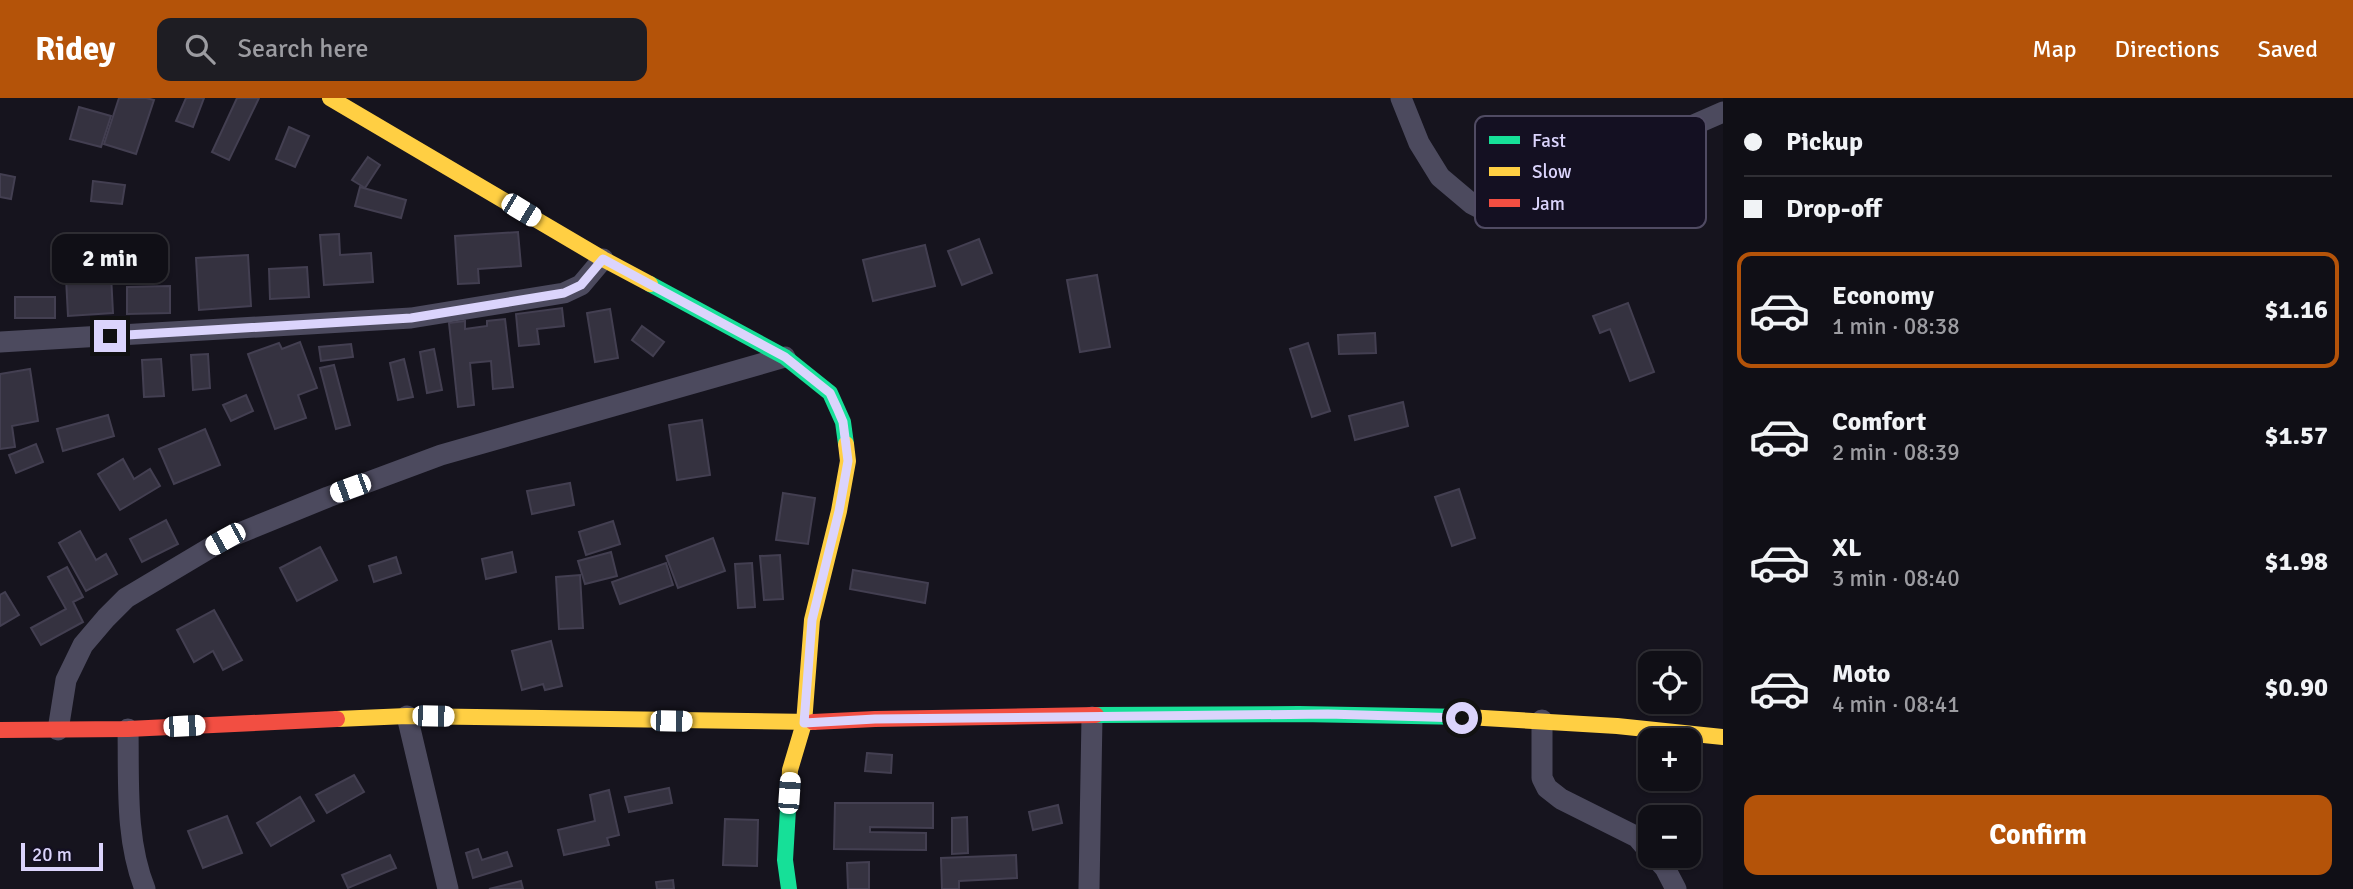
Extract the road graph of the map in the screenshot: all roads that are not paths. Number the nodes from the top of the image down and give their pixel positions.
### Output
1 (330, 98) edge
2 (1401, 98) edge
3 (1723, 112) edge
4 (1706, 119) edge
5 (1475, 206) edge
6 (603, 259) junction
7 (0, 342) edge
8 (785, 357) junction
9 (407, 716) junction
10 (1091, 717) junction
11 (1542, 720) junction
12 (804, 723) junction
13 (128, 729) junction
14 (0, 730) edge
15 (58, 730) junction
16 (1723, 737) edge
17 (1638, 838) edge
18 (1665, 868) edge
19 (145, 889) edge
20 (449, 889) edge
21 (789, 889) edge
22 (1089, 889) edge
23 (1676, 889) edge

1 - 6 main road
2 - 5 street
3 - 4 street
6 - 7 street
6 - 8 main road
8 - 12 main road
8 - 15 street
9 - 12 main road
9 - 13 main road
9 - 20 street
10 - 11 main road
10 - 12 main road
10 - 22 street
11 - 16 main road
11 - 17 street
12 - 21 main road
13 - 15 main road
13 - 19 street
14 - 15 main road
18 - 23 street

